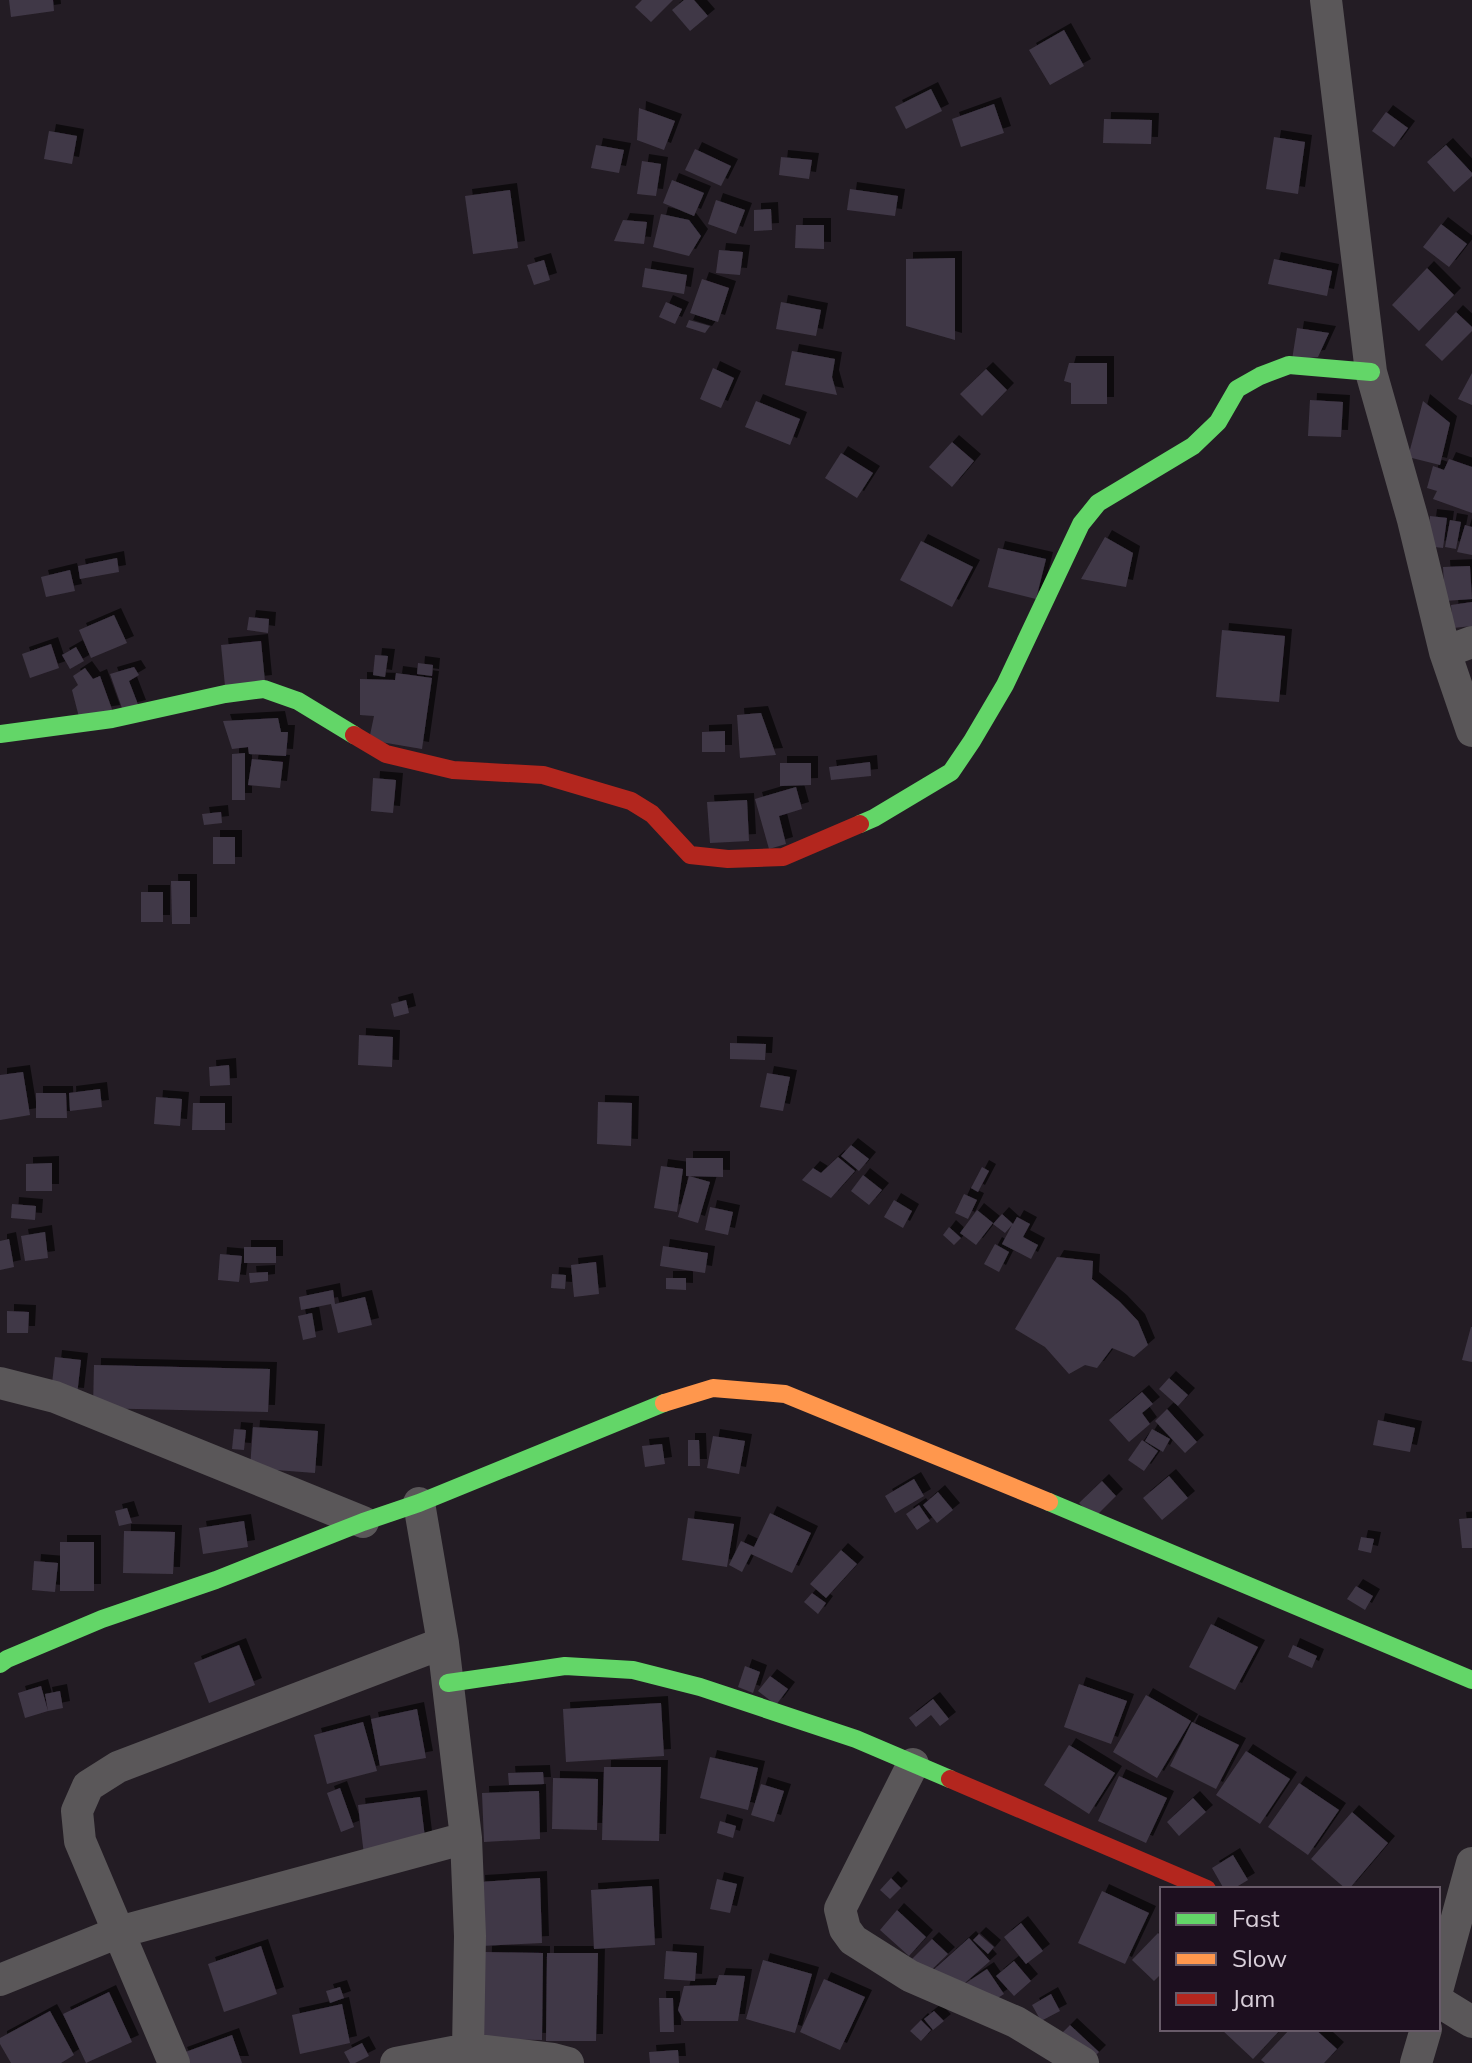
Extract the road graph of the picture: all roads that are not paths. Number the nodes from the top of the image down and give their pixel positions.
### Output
1 (1326, 0) edge
2 (1371, 372) junction
3 (1458, 647) edge
4 (1472, 731) edge
5 (0, 734) edge
6 (0, 1383) edge
7 (419, 1503) junction
8 (363, 1522) junction
9 (443, 1643) junction
10 (0, 1664) edge
11 (1472, 1680) edge
12 (448, 1683) junction
13 (913, 1764) junction
14 (466, 1838) junction
15 (1472, 1863) edge
16 (1202, 1887) edge
17 (119, 1932) junction
18 (0, 1980) edge
19 (1440, 1980) edge
20 (1440, 2002) edge
21 (1472, 2022) edge
22 (1425, 2031) edge
23 (468, 2049) junction
24 (174, 2063) edge
25 (396, 2063) edge
26 (568, 2063) edge
27 (1083, 2063) edge
28 (1416, 2063) edge

1 - 2 street
2 - 3 street
2 - 5 street
3 - 4 street
6 - 8 street
7 - 8 street
7 - 9 street
7 - 11 street
8 - 10 street
9 - 12 street
9 - 17 street
12 - 13 street
12 - 14 street
13 - 16 street
13 - 27 street
14 - 17 street
14 - 23 street
15 - 19 street
17 - 18 street
17 - 24 street
20 - 21 street
22 - 28 street
23 - 25 street
23 - 26 street

